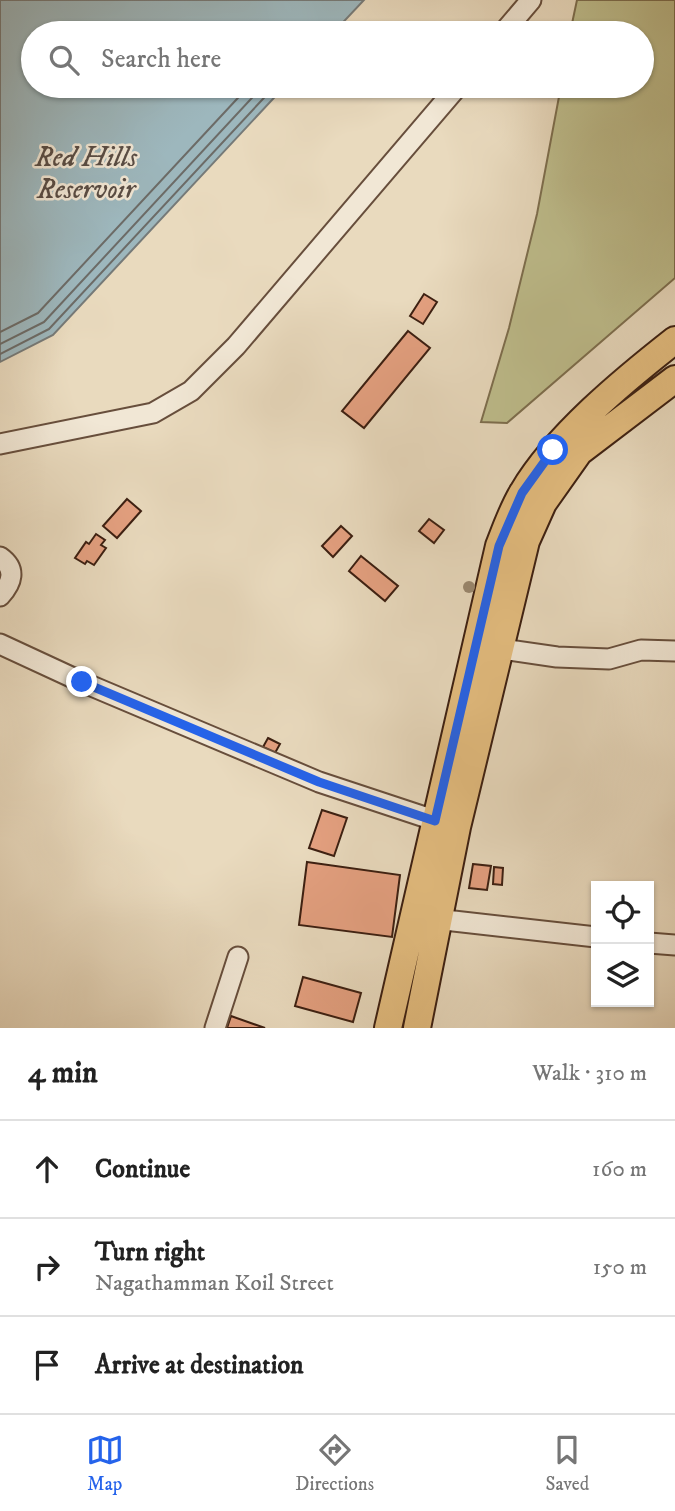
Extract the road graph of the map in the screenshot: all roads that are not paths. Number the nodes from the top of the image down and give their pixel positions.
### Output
1 (531, 0) edge
2 (513, 21) edge
3 (448, 98) edge
4 (675, 340) edge
5 (675, 379) edge
6 (0, 444) edge
7 (0, 557) edge
8 (0, 596) edge
9 (487, 646) junction
10 (5, 647) edge
11 (675, 651) edge
12 (446, 824) junction
13 (413, 916) junction
14 (440, 920) junction
15 (591, 936) edge
16 (654, 944) edge
17 (675, 946) edge
18 (238, 957) dead end
19 (215, 1028) edge
20 (388, 1028) edge
21 (417, 1028) edge

1 - 2 street
3 - 6 street
4 - 9 main road
5 - 9 main road
7 - 8 street
9 - 11 street
9 - 12 main road
10 - 12 street
12 - 13 main road
12 - 14 main road
13 - 14 street
13 - 20 main road
14 - 15 street
14 - 21 main road
16 - 17 street
18 - 19 street

